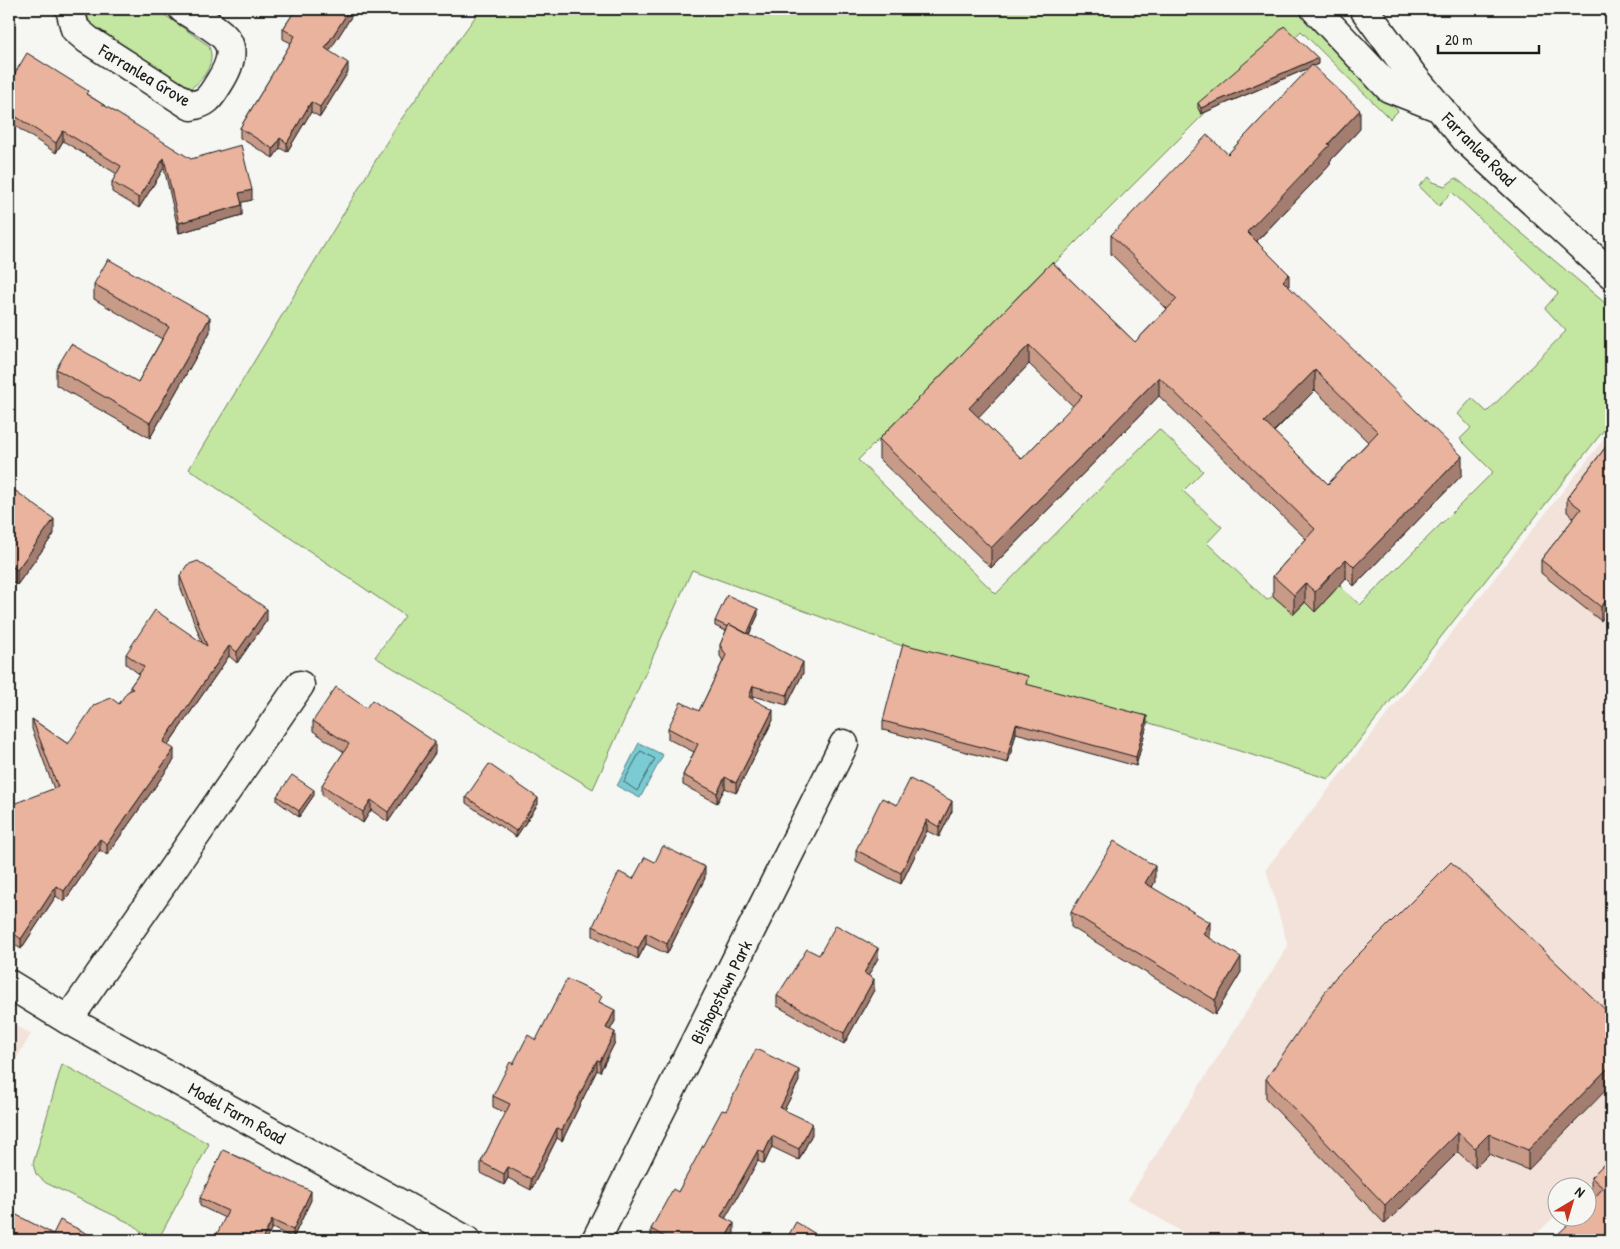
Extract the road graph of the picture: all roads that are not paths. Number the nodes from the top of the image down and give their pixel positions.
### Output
1 (70, 9) edge
2 (183, 9) edge
3 (1315, 9) edge
4 (1364, 9) edge
5 (1437, 106) junction
6 (1611, 274) edge
7 (300, 685) dead end
8 (844, 744) dead end
9 (9, 984) edge
10 (68, 1020) junction
11 (466, 1240) edge
12 (596, 1240) edge

1 - 2 street, Farranlea Grove
3 - 5 street
4 - 5 street, Farranlea Road
5 - 6 street, Farranlea Road
7 - 10 street
8 - 12 street, Bishopstown Park
9 - 10 street, Model Farm Road
10 - 11 street, Model Farm Road

